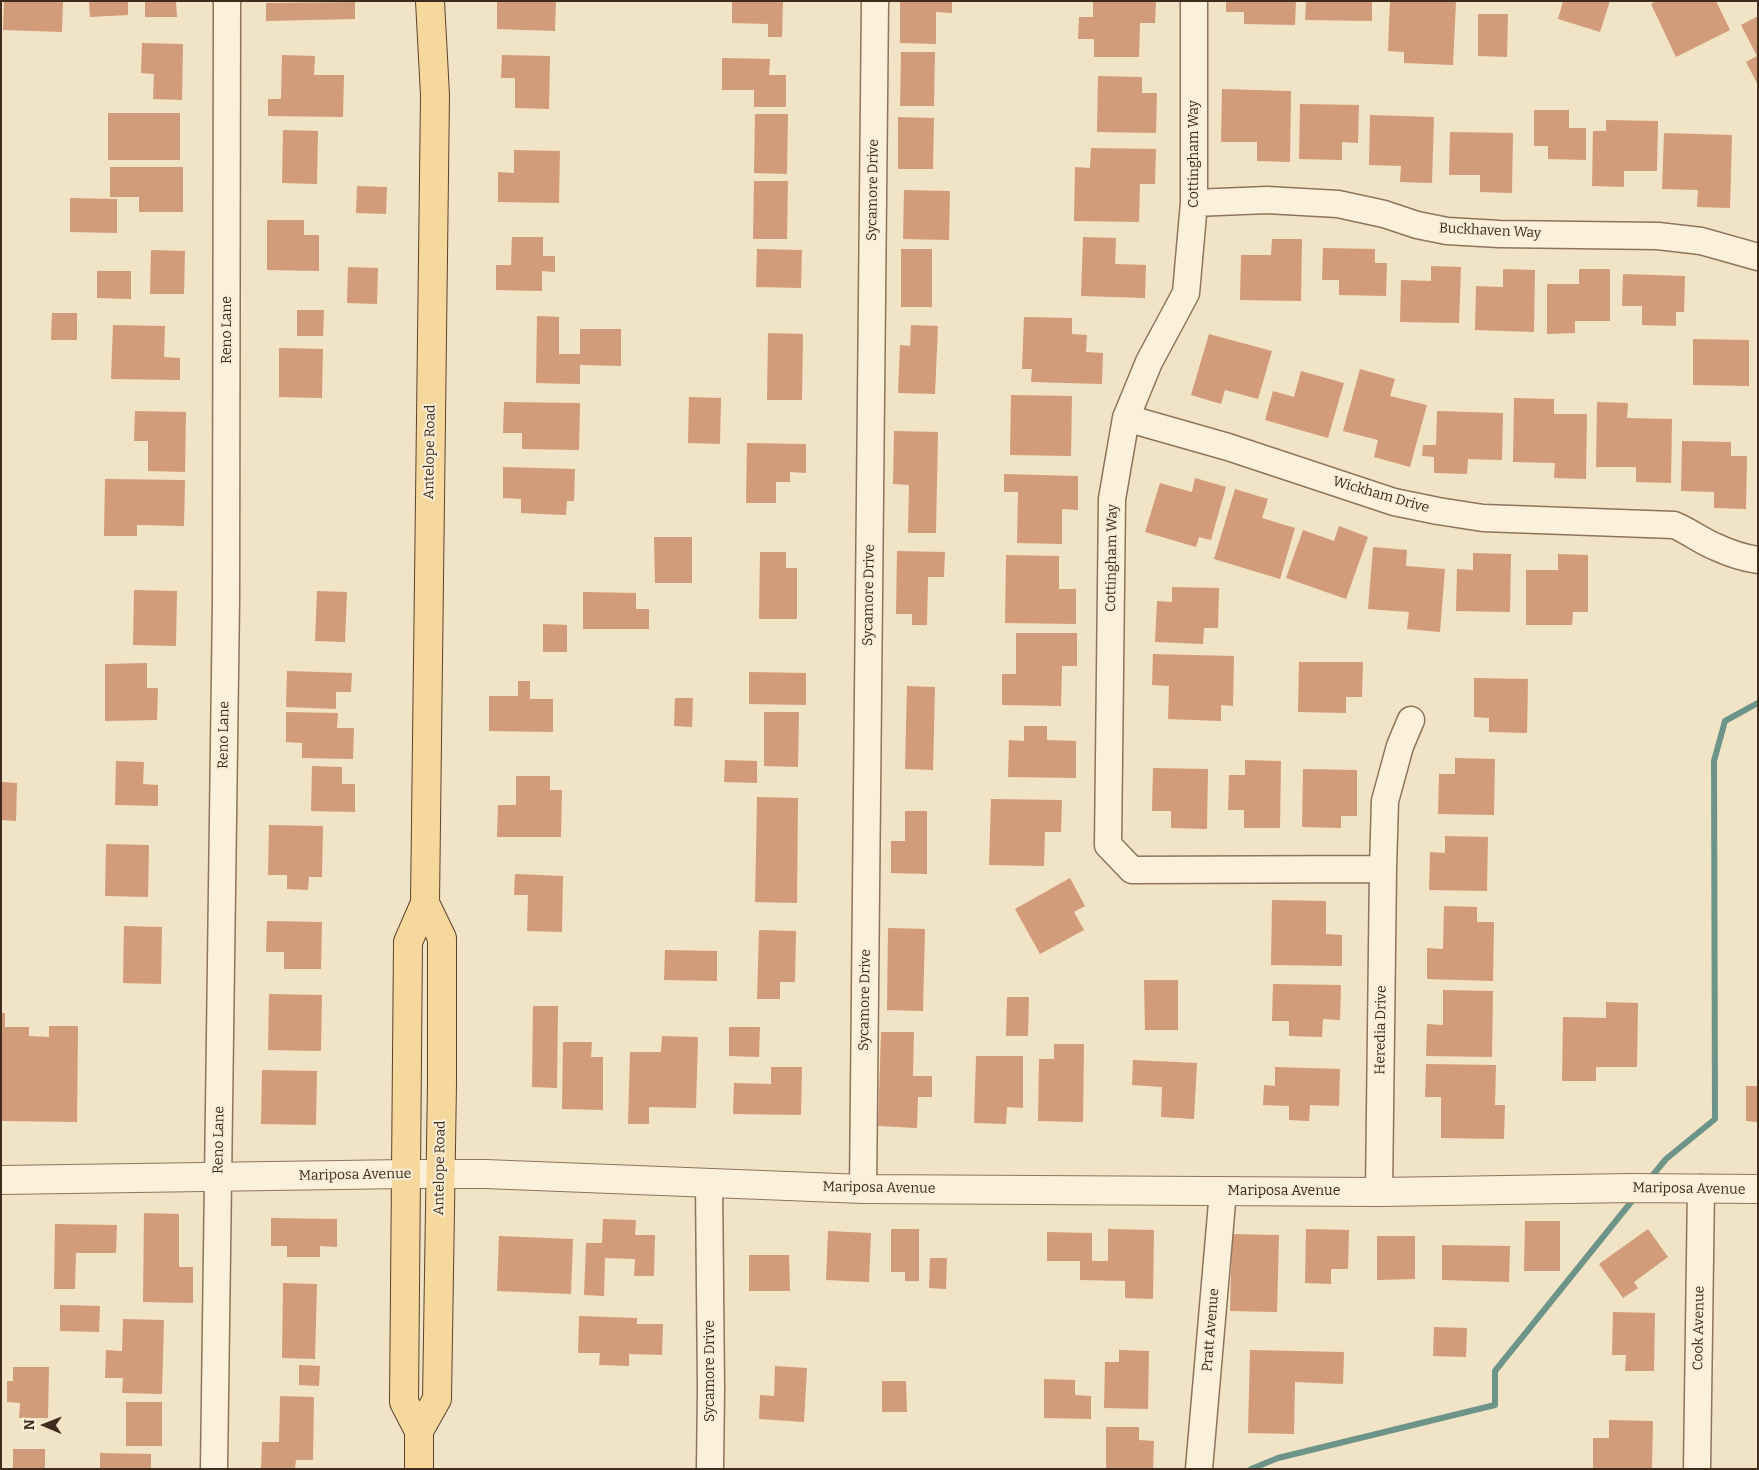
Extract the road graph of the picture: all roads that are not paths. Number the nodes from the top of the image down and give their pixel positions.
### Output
1 (227, 1) edge
2 (430, 1) edge
3 (875, 1) edge
4 (1194, 1) edge
5 (1194, 203) junction
6 (1758, 257) edge
7 (1126, 418) junction
8 (1758, 560) edge
9 (1410, 720) dead end
10 (1382, 869) junction
11 (425, 904) junction
12 (406, 1174) junction
13 (440, 1174) junction
14 (218, 1177) junction
15 (1, 1180) edge
16 (709, 1184) junction
17 (1690, 1188) junction
18 (864, 1189) junction
19 (1758, 1189) edge
20 (1223, 1191) junction
21 (1380, 1192) junction
22 (419, 1431) junction
23 (214, 1469) edge
24 (419, 1469) edge
25 (710, 1469) edge
26 (1199, 1469) edge
27 (1697, 1469) edge

1 - 14 street, Reno Lane
2 - 11 main road, Antelope Road
3 - 18 street, Sycamore Drive
4 - 5 street, Cottingham Way
5 - 6 street, Buckhaven Way
5 - 7 street, Cottingham Way
7 - 8 street, Wickham Drive
7 - 10 street, Cottingham Way
9 - 10 street, Heredia Drive
10 - 21 street, Heredia Drive
11 - 12 main road, Antelope Road
11 - 13 main road, Antelope Road
12 - 13 street, Mariposa Avenue
12 - 14 street, Mariposa Avenue
12 - 22 main road, Antelope Road
13 - 16 street, Mariposa Avenue
13 - 22 main road, Antelope Road
14 - 15 street, Mariposa Avenue
14 - 23 street, Reno Lane
16 - 18 street, Mariposa Avenue
16 - 25 street, Sycamore Drive
17 - 19 street, Mariposa Avenue
17 - 21 street, Mariposa Avenue
17 - 27 street, Cook Avenue
18 - 20 street, Mariposa Avenue
20 - 21 street, Mariposa Avenue
20 - 26 street, Pratt Avenue
22 - 24 main road, Antelope Road

